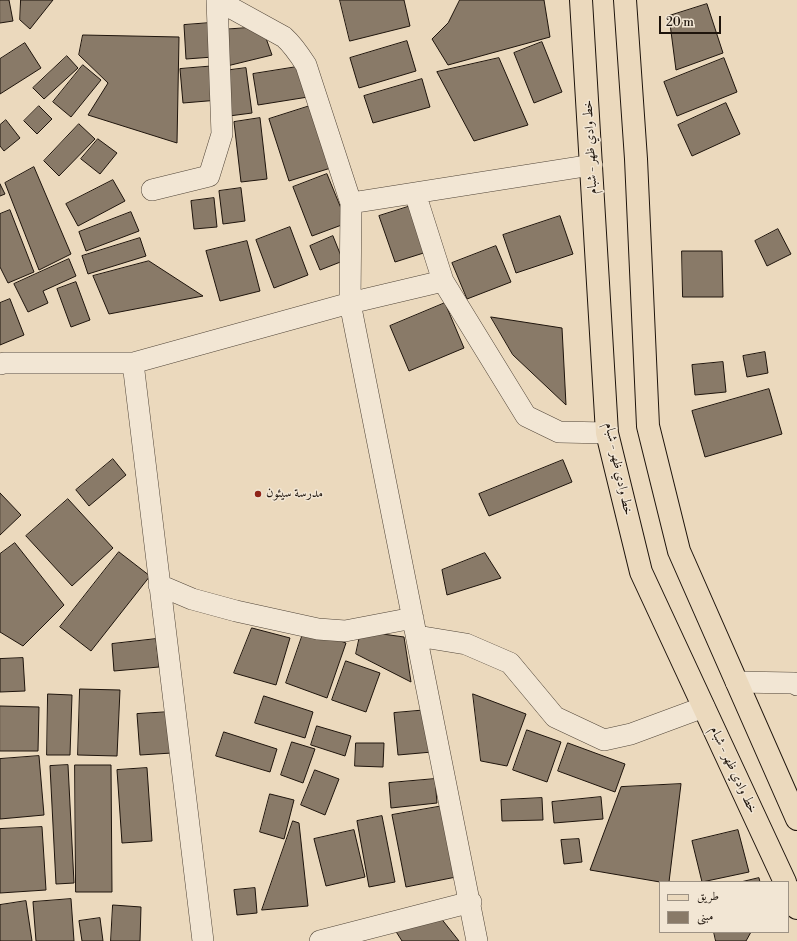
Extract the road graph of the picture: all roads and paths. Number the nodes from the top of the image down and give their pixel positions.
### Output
1 (217, 0) edge
2 (582, 0) edge
3 (625, 0) edge
4 (592, 165) junction
5 (152, 190) dead end
6 (415, 193) junction
7 (351, 203) junction
8 (443, 281) junction
9 (350, 302) junction
10 (133, 363) junction
11 (0, 364) edge
12 (607, 433) junction
13 (159, 585) junction
14 (415, 627) junction
15 (736, 682) junction
16 (797, 685) edge
17 (704, 706) junction
18 (797, 818) edge
19 (785, 881) edge
20 (789, 890) edge
21 (471, 902) junction
22 (797, 908) edge
23 (203, 941) edge
24 (320, 941) edge
25 (477, 941) edge

1 - 5 street
1 - 7 street
2 - 4 main road, خط وادي ظهر - شبام
3 - 15 main road
4 - 6 street
4 - 12 main road, خط وادي ظهر - شبام
6 - 7 street
6 - 8 street
7 - 9 street
8 - 9 street
8 - 12 street
9 - 10 street
9 - 14 street
10 - 11 street
10 - 13 street
12 - 17 main road, خط وادي ظهر - شبام
13 - 14 street
13 - 23 street
14 - 17 street
14 - 21 street
15 - 16 street
15 - 18 main road
17 - 19 main road, خط وادي ظهر - شبام
20 - 22 main road
21 - 24 street
21 - 25 street

